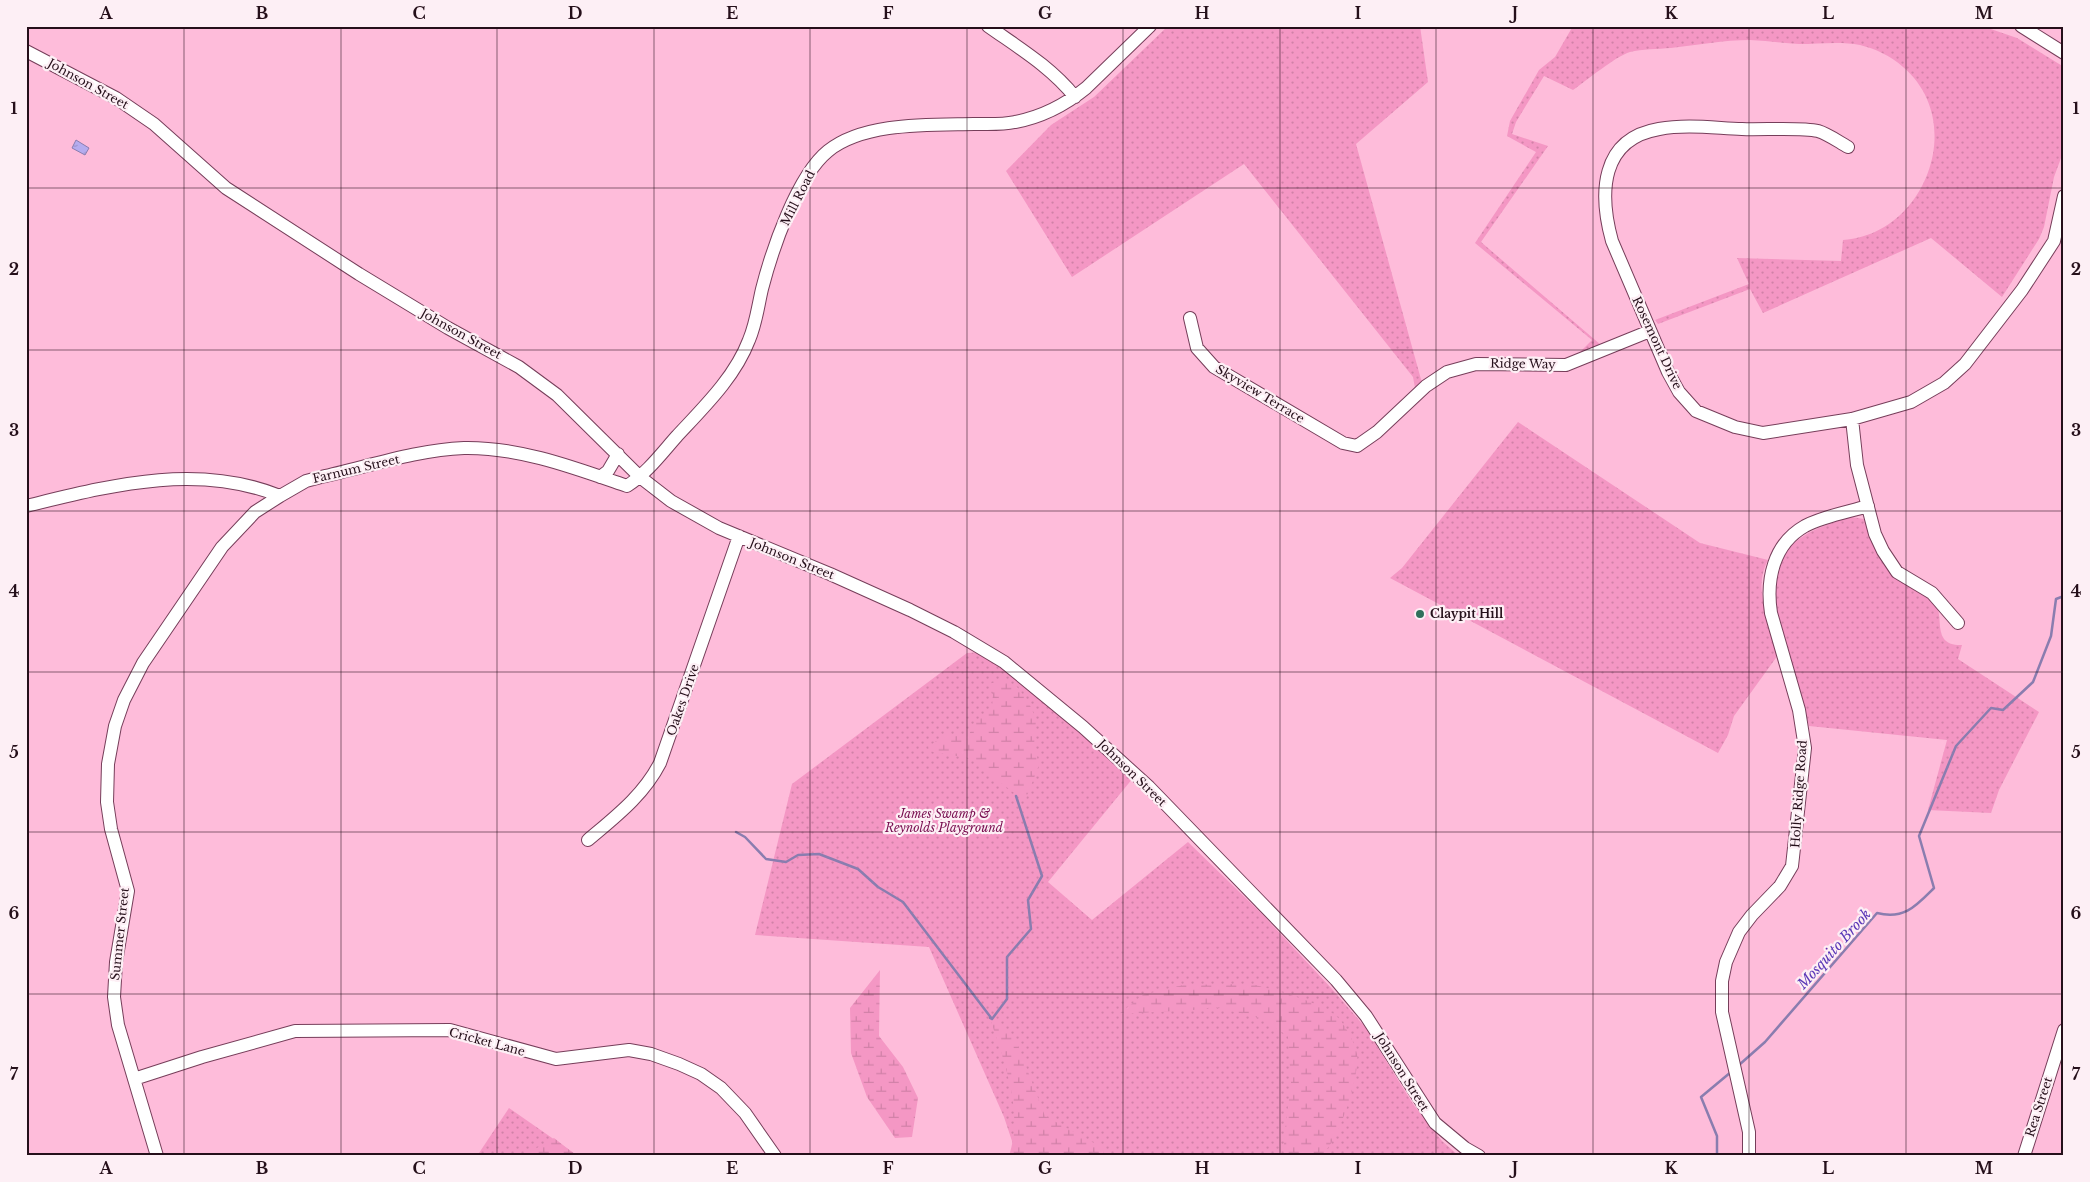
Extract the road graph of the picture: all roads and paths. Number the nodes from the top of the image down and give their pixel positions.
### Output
1 (988, 26) edge
2 (1150, 26) edge
3 (2021, 26) edge
4 (26, 51) edge
5 (2064, 53) edge
6 (1075, 97) junction
7 (1848, 147) dead end
8 (2064, 196) edge
9 (1190, 318) dead end
10 (1650, 331) junction
11 (1852, 419) junction
12 (1357, 446) joint
13 (618, 454) junction
14 (600, 477) junction
15 (640, 477) junction
16 (280, 496) junction
17 (26, 506) edge
18 (1868, 506) junction
19 (739, 536) junction
20 (1958, 623) dead end
21 (588, 840) dead end
22 (2064, 1030) edge
23 (134, 1079) junction
24 (157, 1156) edge
25 (775, 1156) edge
26 (1479, 1156) edge
27 (1749, 1156) edge
28 (2024, 1156) edge

1 - 6 street
2 - 6 street, Mill Road
3 - 5 street
4 - 13 street, Johnson Street
6 - 15 street, Mill Road
7 - 10 street, Rosemont Drive
8 - 11 street, Rosemont Drive
9 - 12 street, Skyview Terrace
10 - 11 street, Rosemont Drive
10 - 12 street, Ridge Way
11 - 18 street
13 - 14 street
13 - 15 street, Johnson Street
14 - 15 street, Farnum Street
14 - 16 street, Farnum Street
15 - 19 street, Johnson Street
16 - 17 street
16 - 23 street, Summer Street
18 - 20 street
18 - 27 street, Holly Ridge Road
19 - 21 street, Oakes Drive
19 - 26 street, Johnson Street
22 - 28 street, Rea Street
23 - 24 street, Summer Street
23 - 25 street, Cricket Lane

